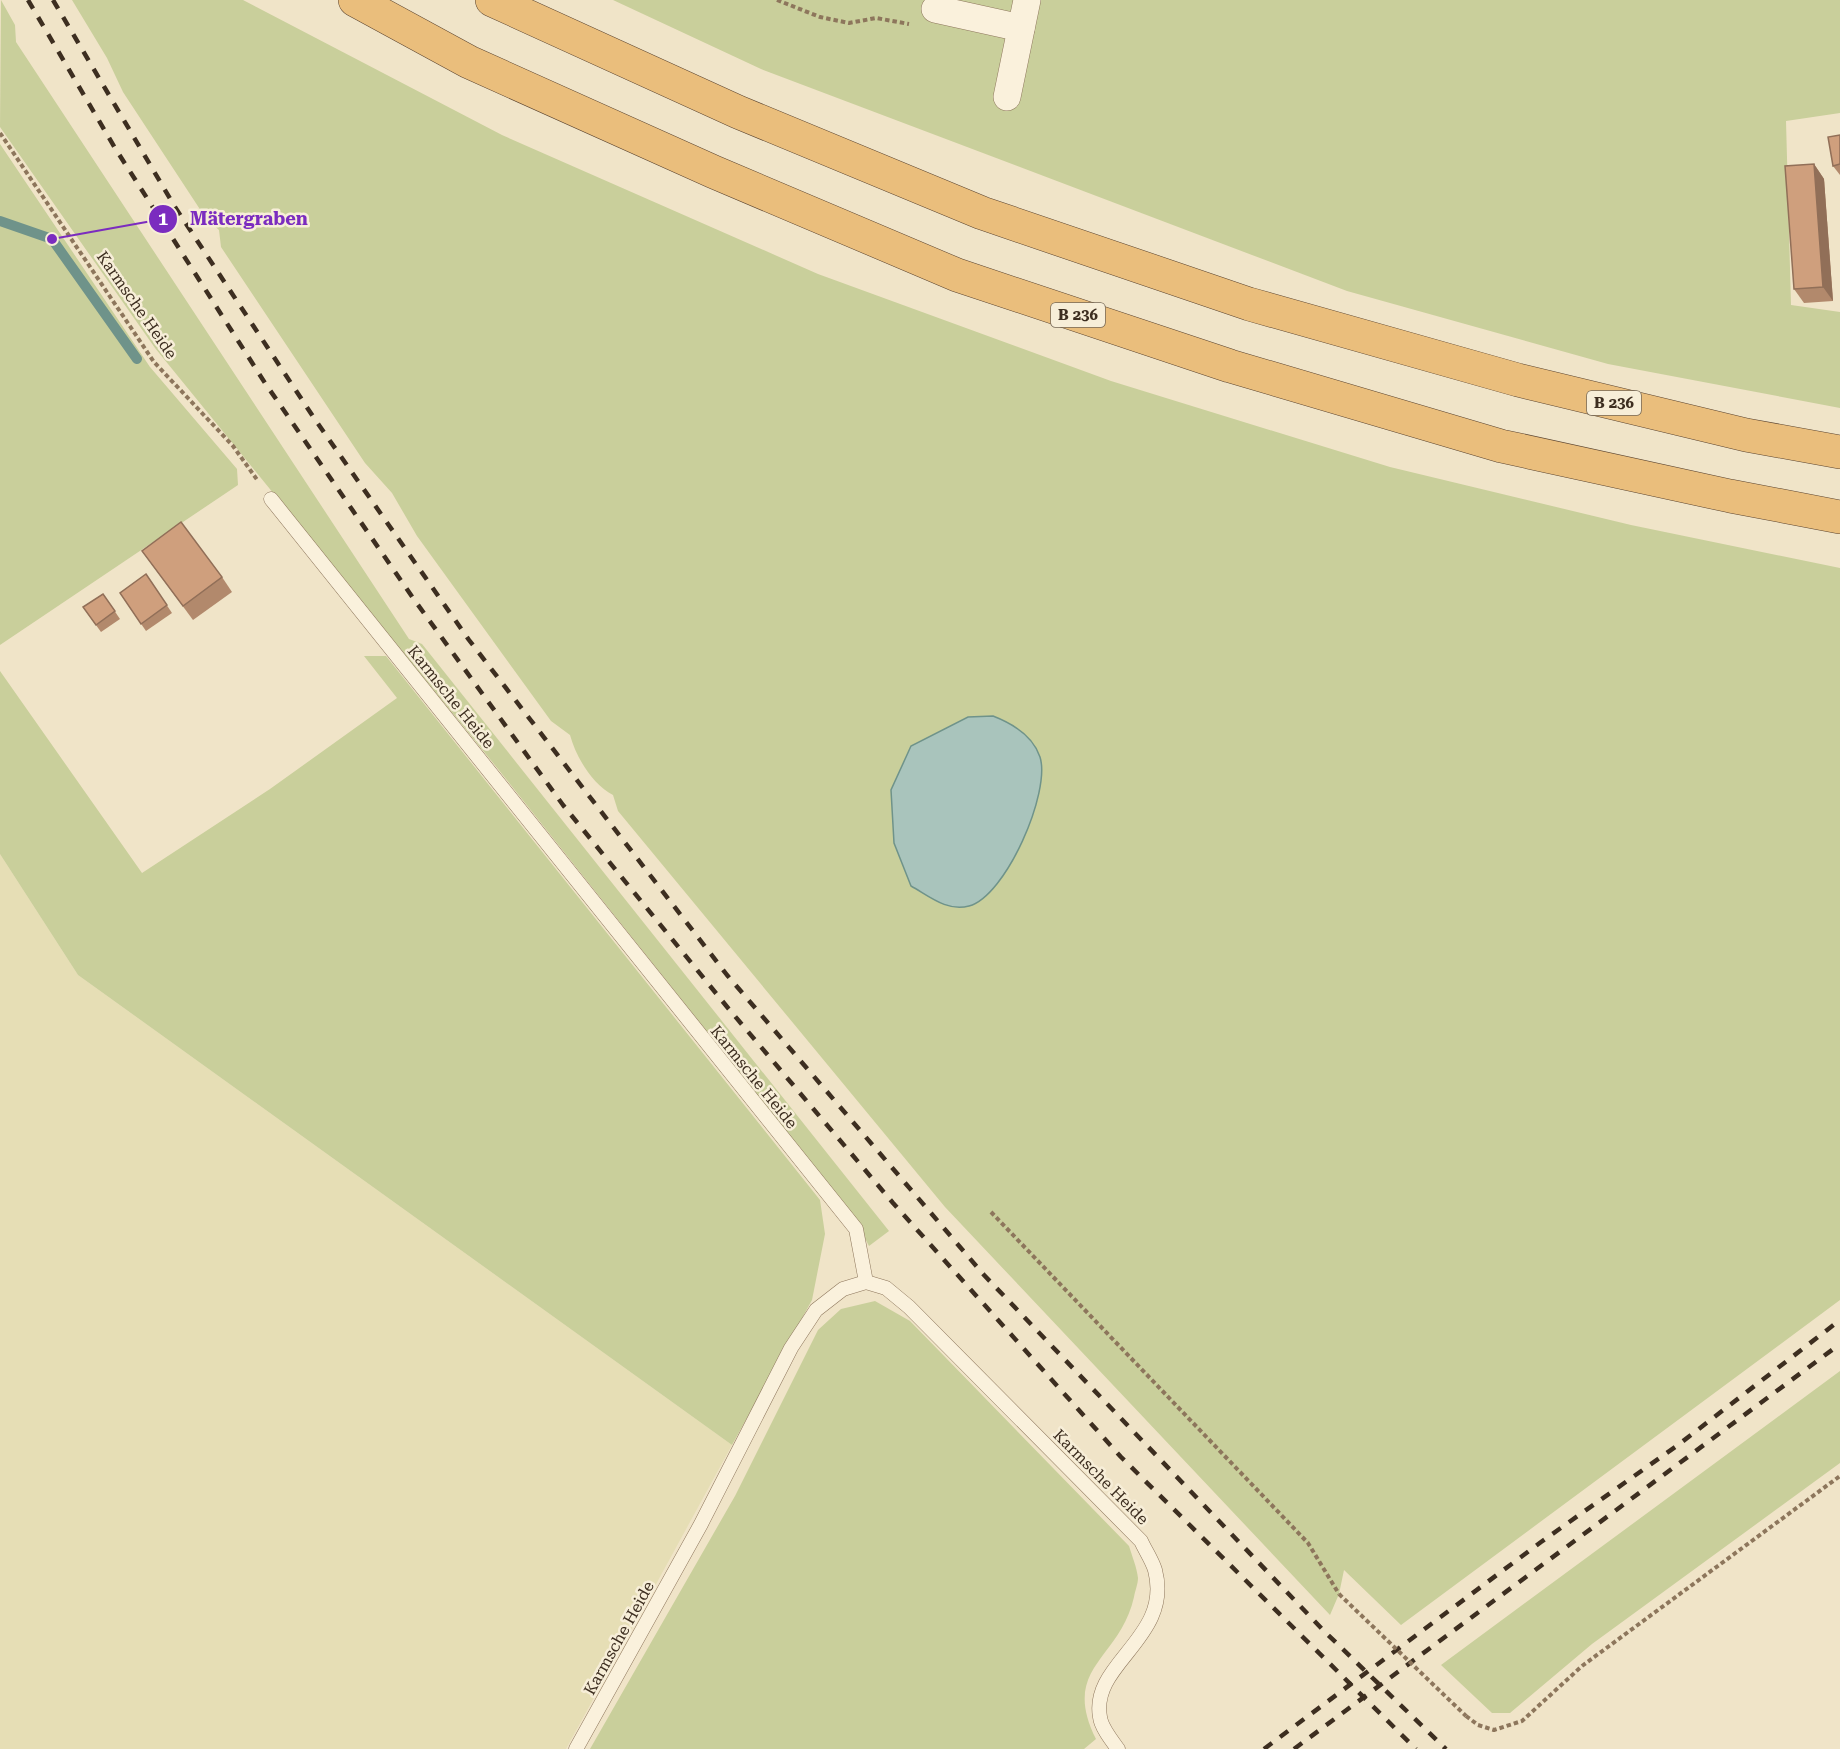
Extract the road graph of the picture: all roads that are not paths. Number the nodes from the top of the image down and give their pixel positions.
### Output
1 (355, 0) edge
2 (492, 0) edge
3 (1027, 0) edge
4 (935, 9) road end
5 (1021, 28) junction
6 (1007, 97) dead end
7 (1840, 452) edge
8 (271, 499) road end
9 (1840, 517) edge
10 (866, 1282) junction
11 (1116, 1745) edge
12 (576, 1749) edge

1 - 9 highway, B 236
2 - 7 highway, B 236
3 - 5 street
4 - 5 street
5 - 6 street
8 - 10 lane, Karmsche Heide
10 - 11 lane, Karmsche Heide
10 - 12 lane, Karmsche Heide

